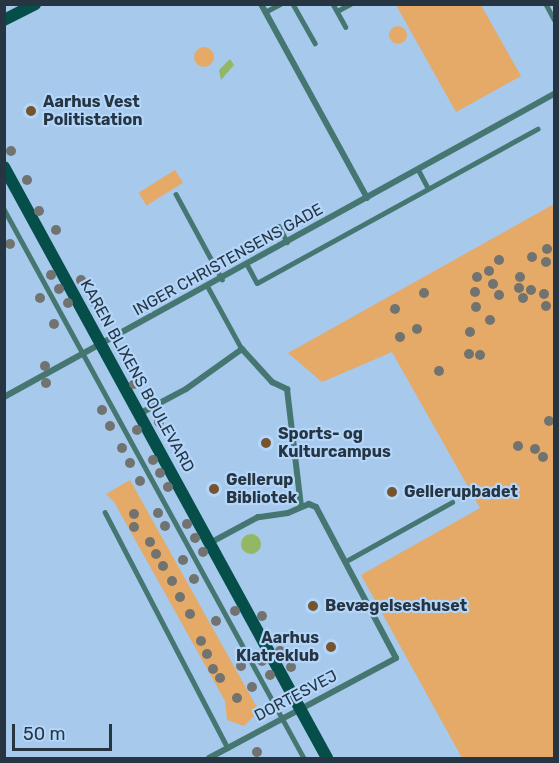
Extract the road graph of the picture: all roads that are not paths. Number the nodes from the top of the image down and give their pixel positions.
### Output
1 (35, 4) edge
2 (261, 4) edge
3 (280, 4) edge
4 (293, 4) edge
5 (333, 4) edge
6 (350, 4) edge
7 (546, 4) edge
8 (337, 11) junction
9 (265, 12) junction
10 (4, 20) edge
11 (555, 20) edge
12 (346, 27) dead end
13 (315, 43) dead end
14 (555, 94) edge
15 (537, 129) dead end
16 (4, 167) edge
17 (418, 169) junction
18 (428, 188) junction
19 (176, 194) dead end
20 (367, 198) junction
21 (4, 209) edge
22 (279, 226) dead end
23 (288, 243) junction
24 (248, 266) junction
25 (222, 279) junction
26 (208, 287) junction
27 (101, 345) junction
28 (242, 349) junction
29 (84, 354) junction
30 (4, 397) edge
31 (139, 414) junction
32 (452, 502) dead end
33 (301, 506) junction
34 (105, 512) dead end
35 (210, 543) junction
36 (348, 560) junction
37 (300, 710) junction
38 (282, 718) junction
39 (228, 748) junction
40 (209, 759) edge
41 (304, 759) edge
42 (327, 759) edge

1 - 10 street
2 - 9 street
3 - 9 lane
4 - 13 lane
5 - 8 lane
6 - 8 lane
7 - 11 lane
8 - 12 lane
9 - 20 street
14 - 17 street, INGER CHRISTENSENS GADE
15 - 18 lane
16 - 27 street, KAREN BLIXENS BOULEVARD
17 - 18 lane
17 - 20 street, INGER CHRISTENSENS GADE
18 - 24 lane
19 - 25 lane
20 - 23 street, INGER CHRISTENSENS GADE
21 - 29 lane
22 - 23 lane
23 - 24 street, INGER CHRISTENSENS GADE
24 - 25 street, INGER CHRISTENSENS GADE
25 - 26 street, INGER CHRISTENSENS GADE
26 - 27 street, INGER CHRISTENSENS GADE
26 - 28 lane
27 - 29 street, INGER CHRISTENSENS GADE
27 - 31 street, KAREN BLIXENS BOULEVARD
28 - 31 street
28 - 33 street
29 - 30 street, INGER CHRISTENSENS GADE
29 - 38 lane
31 - 35 street, KAREN BLIXENS BOULEVARD
32 - 36 lane
33 - 35 street
33 - 36 street
34 - 39 lane
35 - 37 street, KAREN BLIXENS BOULEVARD
36 - 37 street, DORTESVEJ
37 - 38 street, DORTESVEJ
37 - 42 street, KAREN BLIXENS BOULEVARD
38 - 39 street, DORTESVEJ
38 - 41 lane
39 - 40 street, DORTESVEJ

